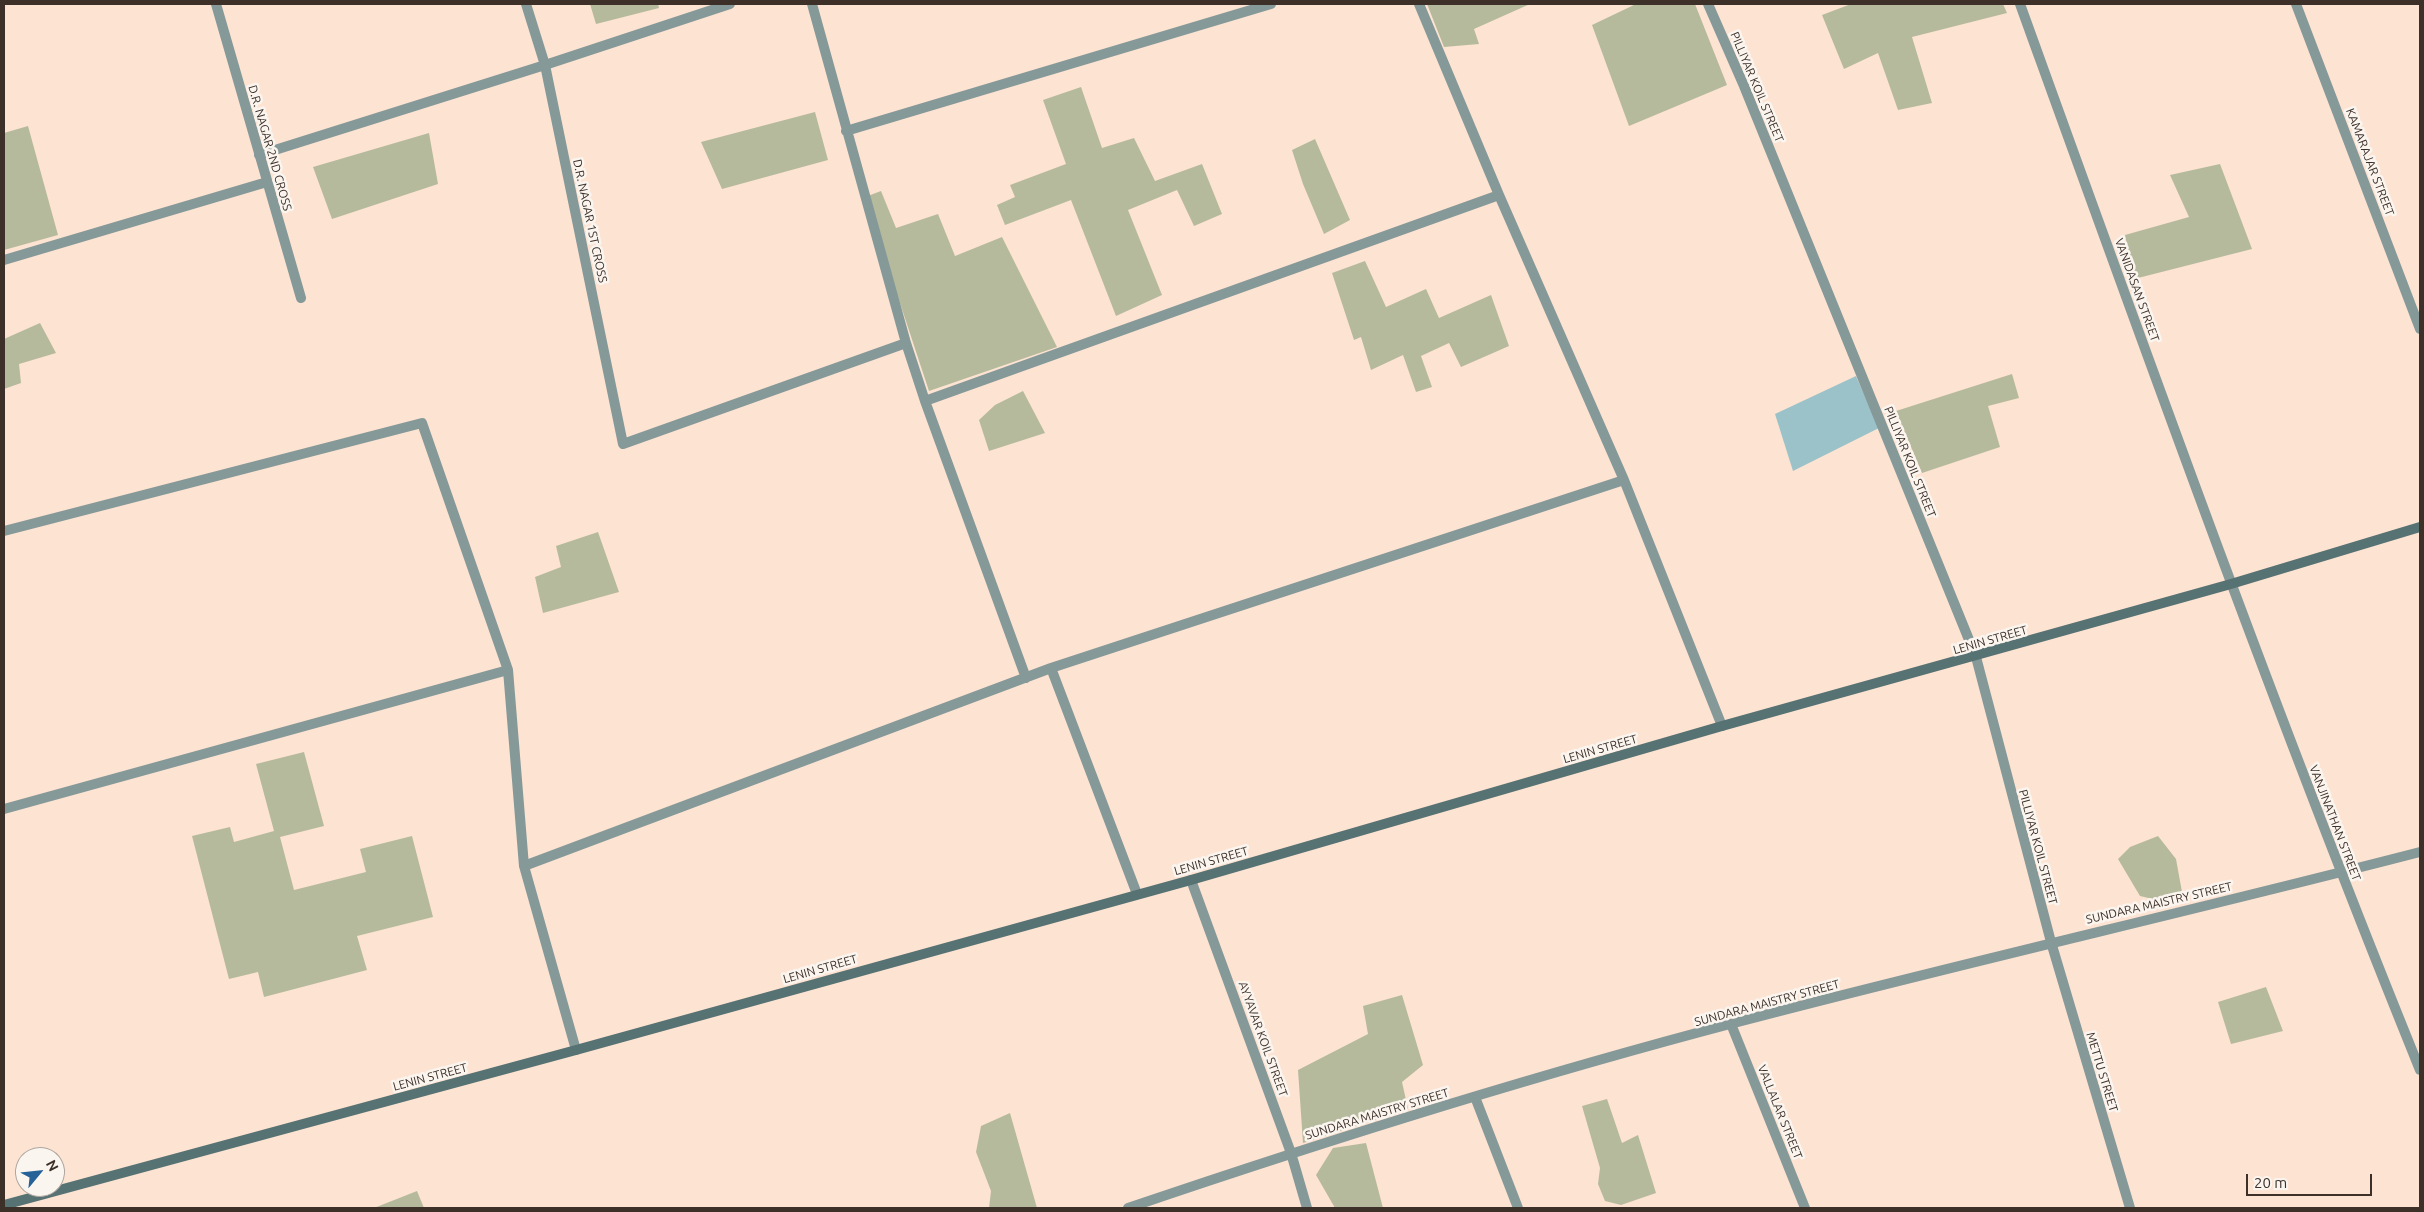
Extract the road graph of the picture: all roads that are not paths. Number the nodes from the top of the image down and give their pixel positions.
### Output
1 (216, 4) edge
2 (526, 4) edge
3 (730, 4) edge
4 (812, 4) edge
5 (1271, 4) edge
6 (1419, 4) edge
7 (1708, 4) edge
8 (2020, 4) edge
9 (2296, 4) edge
10 (545, 65) junction
11 (846, 131) junction
12 (259, 155) junction
13 (267, 182) junction
14 (1499, 195) junction
15 (4, 260) edge
16 (301, 298) dead end
17 (2420, 329) edge
18 (906, 344) junction
19 (925, 401) junction
20 (1624, 480) junction
21 (2420, 527) edge
22 (4, 531) edge
23 (2231, 584) junction
24 (1976, 657) junction
25 (1051, 668) junction
26 (508, 670) junction
27 (1026, 678) junction
28 (1722, 726) junction
29 (4, 808) edge
30 (2420, 852) edge
31 (524, 866) junction
32 (2340, 873) junction
33 (1191, 880) junction
34 (1137, 894) junction
35 (2050, 942) junction
36 (1731, 1024) junction
37 (576, 1050) junction
38 (2420, 1070) edge
39 (1475, 1097) junction
40 (1291, 1153) junction
41 (4, 1205) edge
42 (1128, 1208) edge
43 (1308, 1208) edge
44 (1518, 1208) edge
45 (1806, 1208) edge
46 (2130, 1208) edge

1 - 12 street, D.R. NAGAR 2ND CROSS
2 - 10 street, D.R. NAGAR 1ST CROSS
3 - 10 street
4 - 11 street
5 - 11 street
6 - 14 street
7 - 24 street, PILLIYAR KOIL STREET
8 - 23 street, VANIDASAN STREET
9 - 17 street, KAMARAJAR STREET
10 - 12 street
10 - 18 street, D.R. NAGAR 1ST CROSS
11 - 18 street
12 - 13 street, D.R. NAGAR 2ND CROSS
13 - 15 street
13 - 16 street, D.R. NAGAR 2ND CROSS
14 - 19 street
14 - 20 street
18 - 19 street
19 - 27 street
20 - 25 street
20 - 28 street
21 - 23 street, LENIN STREET
22 - 26 street
23 - 24 street, LENIN STREET
23 - 32 street, VANJINATHAN STREET
24 - 28 street, LENIN STREET
24 - 35 street, PILLIYAR KOIL STREET
25 - 27 street
25 - 34 street
26 - 29 street
26 - 31 street
27 - 31 street
28 - 33 street, LENIN STREET
30 - 32 street, SUNDARA MAISTRY STREET
31 - 37 street
32 - 35 street, SUNDARA MAISTRY STREET
32 - 38 street, VANJINATHAN STREET
33 - 34 street, LENIN STREET
33 - 40 street, AYYAVAR KOIL STREET
34 - 37 street, LENIN STREET
35 - 36 street, SUNDARA MAISTRY STREET
35 - 46 street, METTU STREET
36 - 39 street, SUNDARA MAISTRY STREET
36 - 45 street, VALLALAR STREET
37 - 41 street, LENIN STREET
39 - 40 street, SUNDARA MAISTRY STREET
39 - 44 street
40 - 42 street, SUNDARA MAISTRY STREET
40 - 43 street, AYYAVAR KOIL STREET

